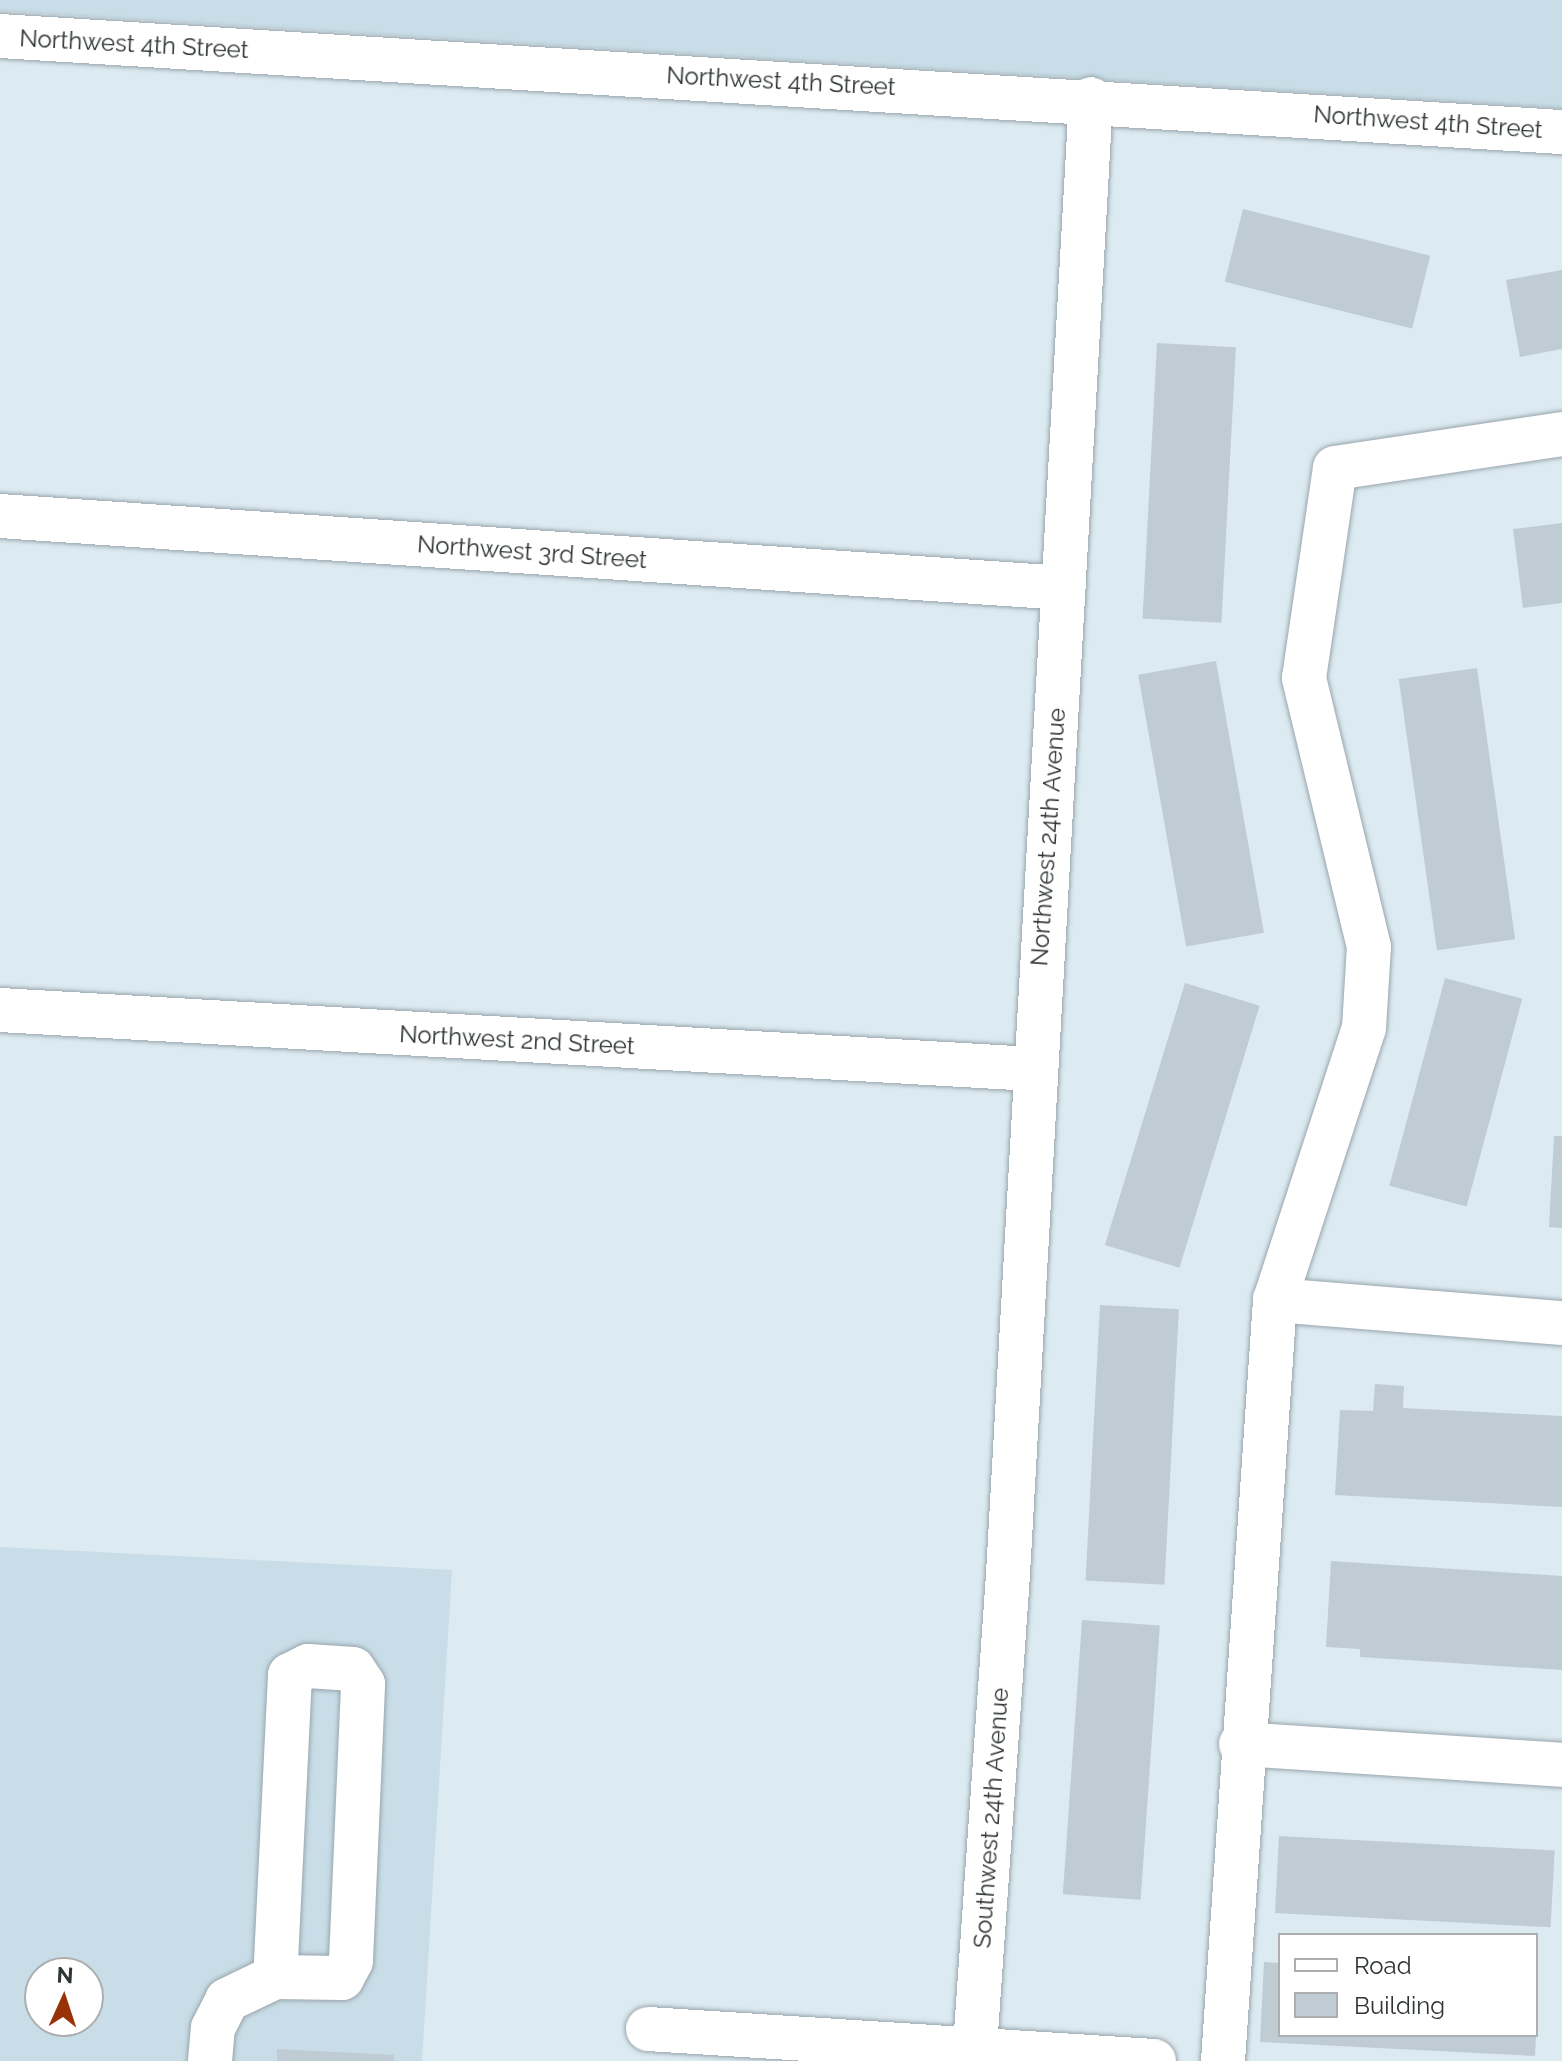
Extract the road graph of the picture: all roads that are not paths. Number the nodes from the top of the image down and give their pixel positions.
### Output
1 (0, 36) edge
2 (1091, 99) junction
3 (1562, 132) edge
4 (1562, 434) edge
5 (0, 516) edge
6 (1064, 588) junction
7 (0, 1010) edge
8 (1034, 1069) junction
9 (1275, 1300) junction
10 (1562, 1323) edge
11 (1008, 1574) joint
12 (1241, 1744) junction
13 (1562, 1765) edge
14 (275, 1977) junction
15 (648, 2029) dead end
16 (974, 2054) edge
17 (210, 2061) edge
18 (1154, 2061) edge
19 (1223, 2061) edge

1 - 2 street, Northwest 4th Street
2 - 3 street, Northwest 4th Street
2 - 6 street, Northwest 24th Avenue
4 - 9 street
5 - 6 street, Northwest 3rd Street
6 - 8 street, Northwest 24th Avenue
7 - 8 street, Northwest 2nd Street
8 - 11 street, Northwest 24th Avenue
9 - 10 street
9 - 12 street
11 - 16 street, Southwest 24th Avenue
12 - 13 street
12 - 19 street
14 - 14 street
14 - 17 street
15 - 16 street
16 - 18 street

